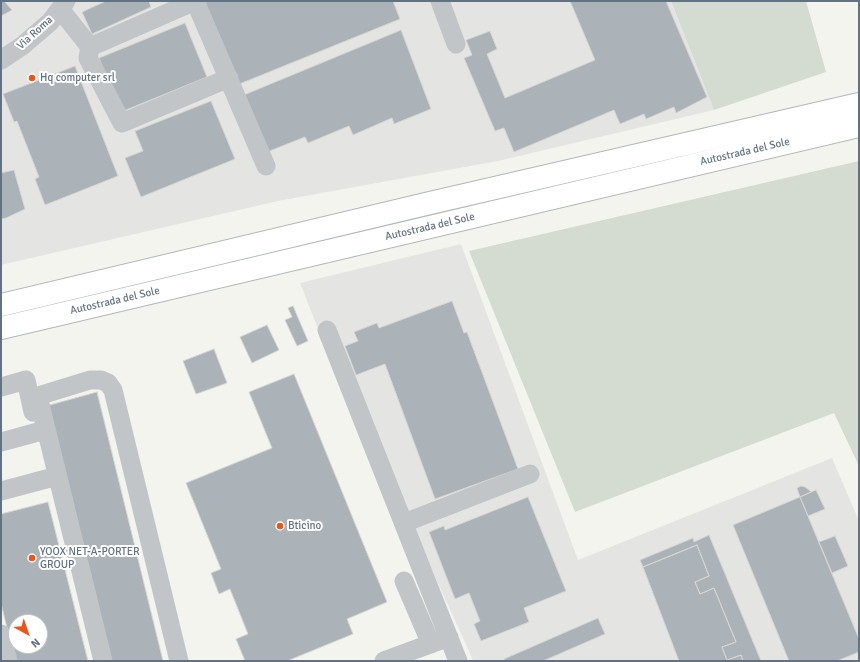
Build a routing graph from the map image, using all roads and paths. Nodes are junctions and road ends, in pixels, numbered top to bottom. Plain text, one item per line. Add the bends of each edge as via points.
1 (440, 1) edge
2 (63, 5) edge
3 (456, 44) dead end
4 (90, 48) junction
5 (1, 60) edge
6 (229, 78) junction
7 (859, 104) edge
8 (859, 126) edge
9 (266, 166) dead end
10 (1, 305) edge
11 (1, 328) edge
12 (327, 330) dead end
13 (1, 386) edge
14 (38, 432) junction
15 (1, 442) edge
16 (530, 474) dead end
17 (50, 478) junction
18 (1, 491) edge
19 (404, 523) junction
20 (404, 581) dead end
21 (1, 634) edge
22 (449, 637) junction
23 (431, 644) junction
24 (8, 661) edge
25 (97, 661) edge
26 (104, 661) edge
27 (179, 661) edge
28 (384, 661) edge
29 (458, 661) edge

1 - 3 street
2 - 4 street
2 - 5 street, Via Roma via 50,22
4 - 6 street via 195,1
4 - 6 street via 88,58 122,123
6 - 9 street
7 - 10 highway, Autostrada del Sole
8 - 11 highway, Autostrada del Sole
12 - 19 street
13 - 14 street via 26,380
14 - 15 street
14 - 17 street
16 - 19 street
17 - 18 street
17 - 25 street
19 - 22 street
20 - 23 street
21 - 24 street
22 - 23 street
22 - 29 street
23 - 28 street
26 - 27 street via 38,396 90,380 108,383 113,390

